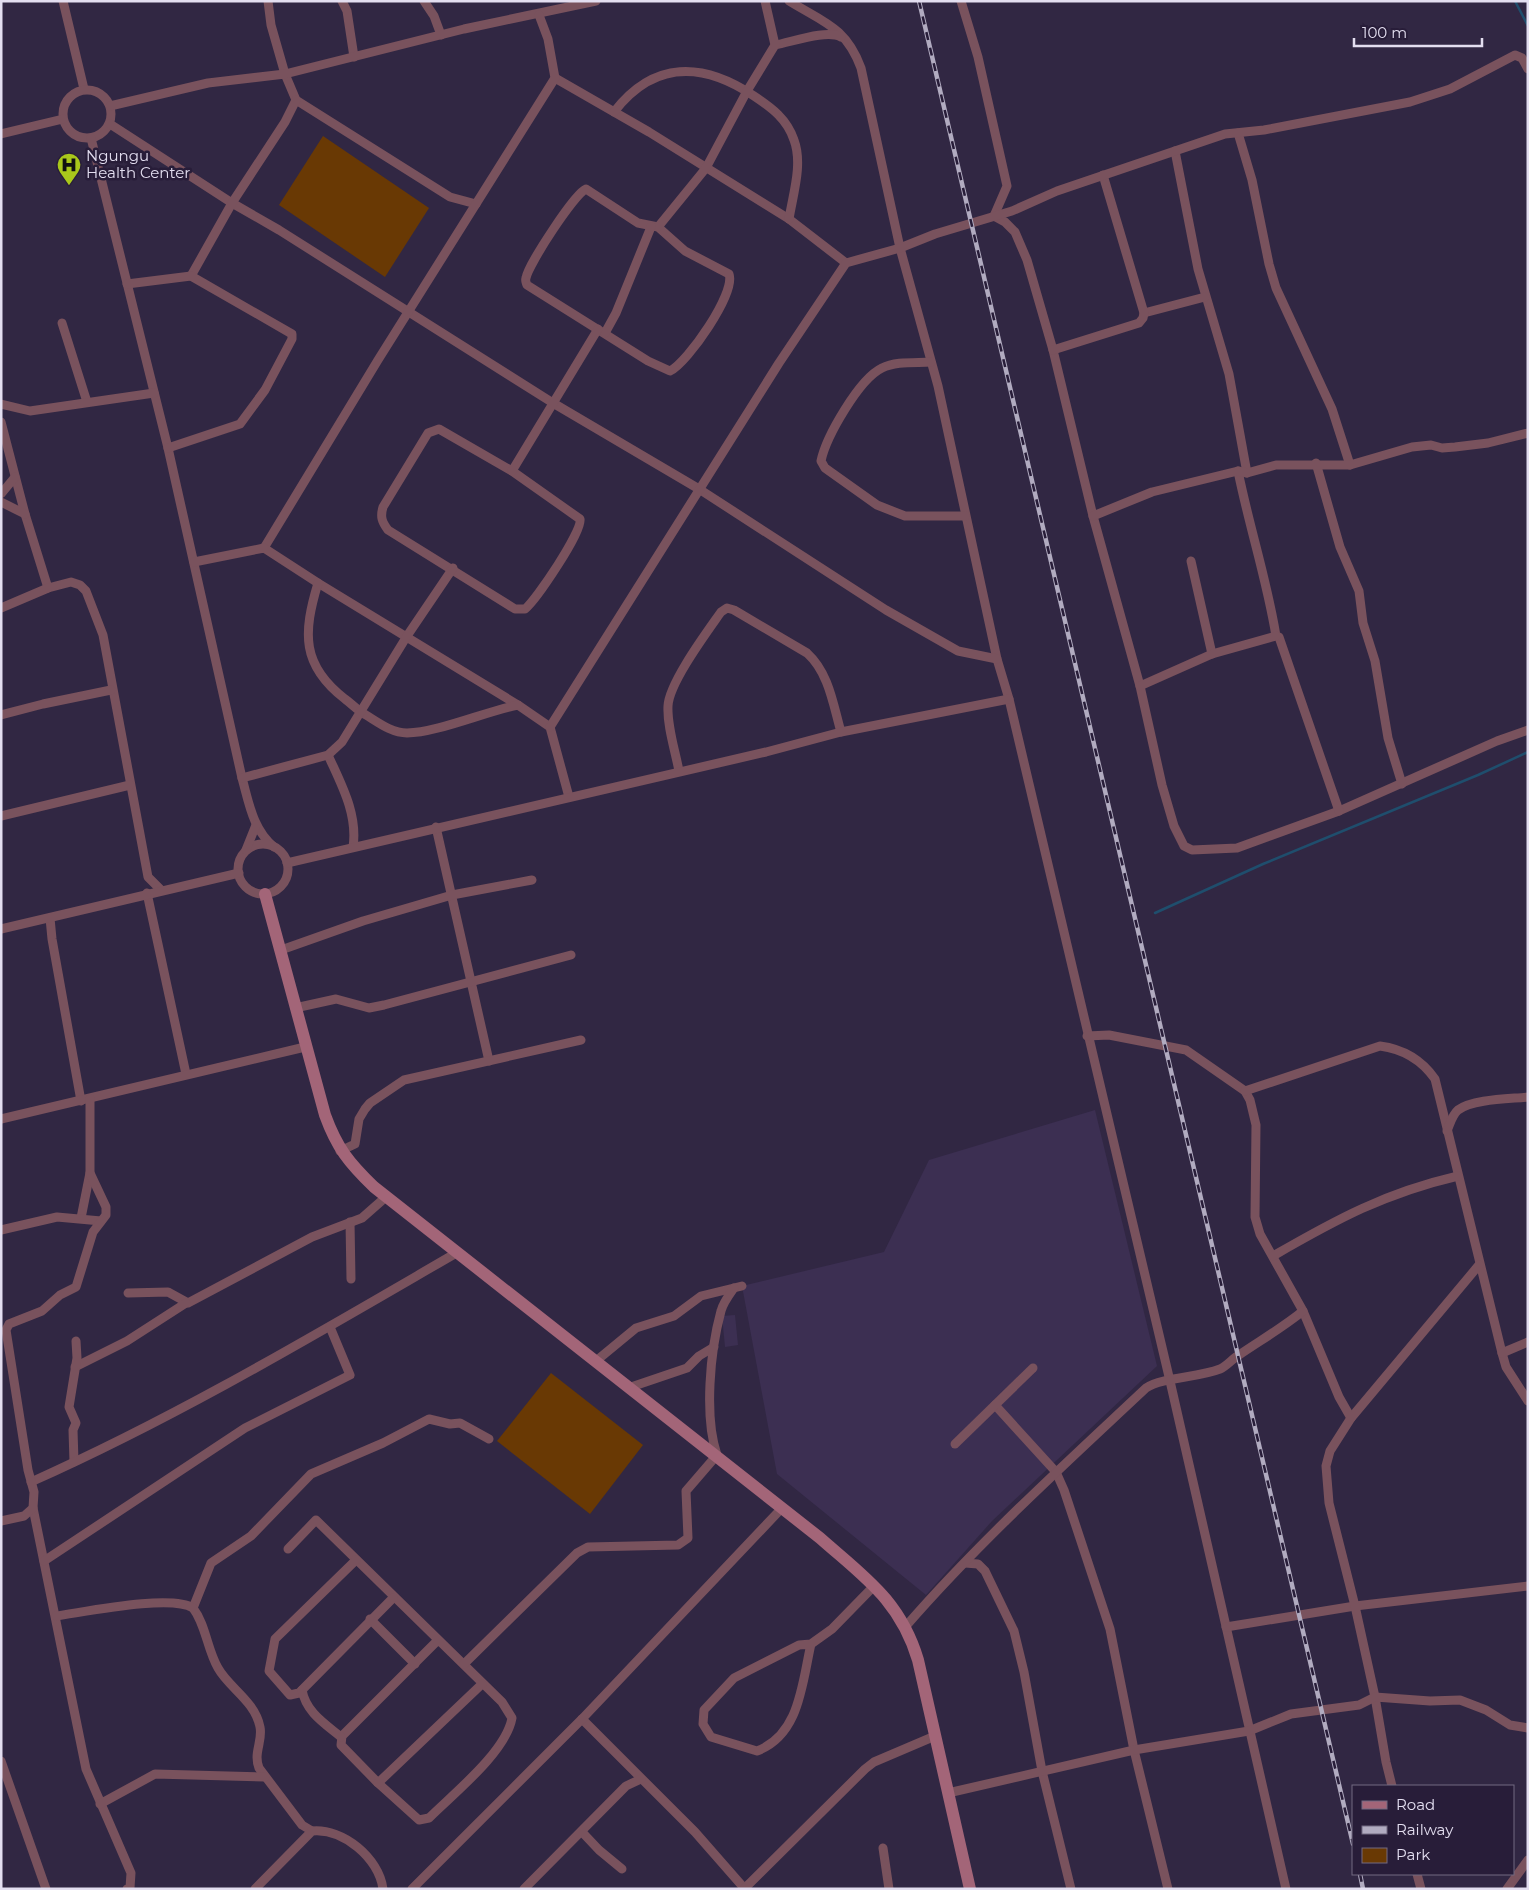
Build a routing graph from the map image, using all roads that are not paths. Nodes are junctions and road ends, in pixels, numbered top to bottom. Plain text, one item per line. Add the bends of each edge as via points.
1 (63, 1) edge
2 (268, 1) edge
3 (342, 1) edge
4 (424, 1) edge
5 (766, 1) edge
6 (789, 1) edge
7 (962, 1) edge
8 (593, 2) edge
9 (540, 15) junction
10 (441, 35) junction
11 (848, 41) junction
12 (775, 45) junction
13 (354, 57) junction
14 (1528, 69) edge
15 (285, 74) junction
16 (555, 78) junction
17 (84, 90) junction
18 (747, 91) junction
19 (296, 100) junction
20 (110, 106) junction
21 (614, 112) junction
22 (63, 120) junction
23 (110, 124) junction
24 (1238, 133) junction
25 (1, 134) edge
26 (91, 138) junction
27 (1174, 150) junction
28 (706, 168) junction
29 (1103, 175) junction
30 (232, 203) junction
31 (476, 204) junction
32 (994, 216) junction
33 (789, 219) junction
34 (654, 227) junction
35 (900, 248) junction
36 (846, 263) junction
37 (191, 276) junction
38 (127, 284) junction
39 (1205, 297) junction
40 (408, 312) junction
41 (1144, 313) junction
42 (62, 323) dead end
43 (602, 331) junction
44 (1053, 350) junction
45 (932, 362) junction
46 (154, 393) junction
47 (87, 402) junction
48 (553, 403) junction
49 (1, 404) edge
50 (1, 422) edge
51 (1528, 433) edge
52 (168, 448) junction
53 (1316, 463) junction
54 (1350, 464) junction
55 (512, 471) junction
56 (1242, 472) junction
57 (15, 477) junction
58 (699, 489) junction
59 (1, 494) edge
60 (1, 502) edge
61 (25, 514) junction
62 (965, 516) junction
63 (1094, 516) junction
64 (264, 548) junction
65 (1191, 561) dead end
66 (194, 562) junction
67 (453, 568) junction
68 (318, 583) junction
69 (48, 588) junction
70 (1, 608) edge
71 (407, 636) junction
72 (1276, 636) junction
73 (1212, 654) junction
74 (997, 659) junction
75 (1140, 686) junction
76 (111, 690) junction
77 (1009, 699) junction
78 (518, 704) junction
79 (362, 713) junction
80 (1, 715) edge
81 (550, 727) junction
82 (1528, 730) edge
83 (840, 732) junction
84 (328, 755) junction
85 (679, 771) junction
86 (242, 778) junction
87 (1402, 784) junction
88 (130, 785) junction
89 (569, 797) junction
90 (1339, 811) junction
91 (1, 816) edge
92 (256, 825) junction
93 (436, 827) junction
94 (274, 847) junction
95 (353, 847) junction
96 (245, 853) junction
97 (287, 862) junction
98 (238, 873) junction
99 (148, 877) junction
100 (532, 880) dead end
101 (161, 890) junction
102 (145, 894) junction
103 (265, 894) junction
104 (452, 895) junction
105 (50, 918) junction
106 (1, 929) edge
107 (281, 950) junction
108 (571, 955) dead end
109 (472, 980) junction
110 (295, 1008) junction
111 (1087, 1036) junction
112 (581, 1040) dead end
113 (305, 1048) junction
114 (489, 1061) junction
115 (186, 1074) junction
116 (1245, 1091) junction
117 (1528, 1097) edge
118 (85, 1100) junction
119 (1, 1119) edge
120 (1446, 1130) junction
121 (340, 1151) junction
122 (90, 1173) junction
123 (1458, 1176) junction
124 (387, 1196) junction
125 (81, 1218) junction
126 (101, 1221) junction
127 (350, 1222) junction
128 (1, 1230) edge
129 (458, 1252) junction
130 (1273, 1256) junction
131 (1479, 1265) junction
132 (350, 1279) dead end
133 (128, 1292) dead end
134 (186, 1303) junction
135 (1303, 1311) junction
136 (330, 1327) junction
137 (76, 1340) dead end
138 (1528, 1342) edge
139 (714, 1347) junction
140 (1502, 1353) junction
141 (596, 1361) junction
142 (75, 1367) junction
143 (1032, 1368) dead end
144 (1170, 1381) junction
145 (631, 1387) junction
146 (1528, 1401) edge
147 (995, 1405) junction
148 (1351, 1418) junction
149 (489, 1439) dead end
150 (955, 1444) dead end
151 (717, 1456) junction
152 (74, 1462) junction
153 (1056, 1472) junction
154 (31, 1482) junction
155 (33, 1508) junction
156 (782, 1508) junction
157 (1, 1521) edge
158 (288, 1549) dead end
159 (356, 1560) junction
160 (44, 1561) junction
161 (965, 1563) junction
162 (874, 1586) junction
163 (1528, 1586) edge
164 (393, 1598) junction
165 (1355, 1606) junction
166 (193, 1608) junction
167 (56, 1616) junction
168 (370, 1620) junction
169 (906, 1626) junction
170 (1226, 1627) junction
171 (438, 1640) junction
172 (811, 1644) junction
173 (415, 1664) junction
174 (464, 1664) junction
175 (482, 1684) junction
176 (302, 1690) junction
177 (1376, 1697) junction
178 (582, 1719) junction
179 (1528, 1728) edge
180 (1249, 1730) junction
181 (935, 1736) junction
182 (342, 1737) junction
183 (1134, 1750) junction
184 (1, 1761) edge
185 (1042, 1771) junction
186 (3, 1772) edge
187 (265, 1778) junction
188 (641, 1779) junction
189 (378, 1783) junction
190 (1392, 1785) edge
191 (948, 1793) junction
192 (100, 1804) junction
193 (312, 1830) junction
194 (582, 1832) junction
195 (883, 1848) dead end
196 (1528, 1860) edge
197 (622, 1869) dead end
198 (1417, 1875) edge
199 (744, 1888) edge
200 (889, 1888) edge
201 (46, 1889) edge
202 (127, 1889) edge
203 (256, 1889) edge
204 (383, 1889) edge
205 (412, 1889) edge
206 (524, 1889) edge
207 (970, 1889) edge
208 (1071, 1889) edge
209 (1168, 1889) edge
210 (1286, 1889) edge
211 (1421, 1889) edge
212 (1508, 1889) edge

1 - 17 street
2 - 15 street via 271,25
3 - 13 street via 348,11
4 - 10 street
5 - 12 street
6 - 11 street via 817,16
7 - 32 street via 1007,186
8 - 9 street
9 - 10 street
9 - 16 street
10 - 13 street
11 - 12 street via 832,34
11 - 35 street via 861,68
12 - 18 street
13 - 15 street
14 - 24 street via 1522,58 1515,55 1450,89 1410,102
15 - 19 street
15 - 20 street via 208,83
16 - 21 street
16 - 31 street
17 - 20 street via 97,91
17 - 22 street via 73,94 65,103
18 - 21 street via 719,76 697,70 672,73 634,89
18 - 28 street
18 - 33 street via 778,113 795,140 798,158
19 - 30 street
19 - 31 street via 440,192 458,201
20 - 23 street
21 - 28 street
22 - 25 street
22 - 26 street via 74,134
23 - 26 street
23 - 30 street
24 - 27 street
24 - 54 street via 1276,288 1332,409
26 - 38 street
27 - 29 street
27 - 39 street
28 - 33 street
28 - 34 street
29 - 32 street
29 - 41 street
30 - 37 street
30 - 40 street
31 - 40 street
32 - 35 street
32 - 44 street via 1005,222 1020,239
33 - 36 street
34 - 43 street via 616,313
34 - 43 street via 627,217 590,190 582,191 526,276 527,285 536,292
34 - 43 street via 685,251 729,274 726,295 682,361 670,371 648,361
35 - 36 street
35 - 45 street
36 - 58 street
37 - 38 street
37 - 52 street via 288,330 292,339 265,390 240,424
38 - 46 street
39 - 41 street
39 - 56 street via 1229,374
40 - 48 street
40 - 64 street
41 - 44 street via 1139,323
42 - 47 street
43 - 48 street
44 - 63 street
45 - 62 street
45 - 62 street via 884,367 865,380 840,420 821,461 825,468 877,505 904,516
46 - 47 street
46 - 52 street
47 - 49 street via 30,411
48 - 55 street
48 - 58 street
50 - 57 street
51 - 54 street via 1488,443 1412,448
52 - 66 street
53 - 54 street
53 - 56 street via 1276,465
53 - 87 street via 1340,547 1361,597 1363,623 1375,662 1388,738
55 - 67 street via 580,519 580,526 562,557 525,609 515,608
55 - 67 street via 439,429 428,433 412,458 383,507 382,523 388,530
56 - 63 street via 1152,492
56 - 72 street via 1248,523 1269,594
57 - 59 street
57 - 61 street
58 - 74 street via 948,646
58 - 81 street
60 - 61 street
61 - 69 street
62 - 74 street
63 - 75 street
64 - 66 street
64 - 68 street
65 - 73 street
66 - 86 street
67 - 71 street
68 - 71 street
68 - 79 street via 309,612 309,652 330,688
69 - 70 street
69 - 76 street via 71,582 86,591 103,634
71 - 78 street
71 - 79 street
72 - 73 street
72 - 90 street
73 - 75 street
74 - 77 street
75 - 90 street via 1162,785 1174,826 1184,846 1192,850 1236,848
76 - 80 street
76 - 88 street
77 - 83 street
77 - 111 street
78 - 79 street via 408,733 394,731
78 - 81 street
79 - 84 street via 342,742
81 - 89 street
82 - 87 street
83 - 85 street
83 - 85 street via 824,672 817,661 727,608 721,612 682,673 668,703
84 - 86 street
84 - 95 street via 355,826
85 - 89 street
86 - 92 street
87 - 90 street
88 - 91 street
88 - 99 street
89 - 93 street
92 - 94 street
92 - 96 street
93 - 95 street
93 - 104 street
94 - 96 street via 259,845
94 - 97 street
95 - 97 street
96 - 98 street via 239,862
97 - 103 street via 285,881 277,890
98 - 101 street
98 - 103 street via 250,890
99 - 101 street
99 - 102 street
100 - 104 street
101 - 102 street
102 - 105 street
102 - 115 street
103 - 107 street
104 - 107 street
104 - 109 street
105 - 106 street
105 - 118 street via 53,948
107 - 110 street
108 - 109 street
109 - 110 street via 369,1008 336,999
109 - 114 street
110 - 113 street
111 - 116 street via 1109,1035 1186,1050
111 - 144 street
112 - 114 street
113 - 115 street
113 - 121 street via 325,1115
114 - 121 street via 404,1080 370,1103 359,1119 355,1144
115 - 118 street
116 - 120 street via 1380,1046 1397,1048 1418,1060 1434,1079
116 - 130 street via 1256,1125 1255,1216 1260,1234
117 - 120 street via 1462,1108
118 - 119 street
118 - 122 street
120 - 123 street
121 - 124 street
122 - 125 street
122 - 126 street via 106,1208 106,1215
123 - 130 street via 1390,1195 1361,1207
123 - 131 street
124 - 127 street via 369,1213
124 - 129 street
125 - 126 street
125 - 128 street via 57,1217
126 - 154 street via 93,1232 76,1287 60,1295 42,1311 9,1324 6,1330
127 - 132 street
127 - 134 street via 312,1237
129 - 136 street
129 - 141 street
130 - 135 street
131 - 140 street
131 - 148 street
133 - 134 street via 172,1293
134 - 142 street via 126,1341
135 - 144 street via 1222,1368
135 - 148 street
136 - 152 street via 186,1407
136 - 160 street via 350,1375 245,1428
137 - 142 street
138 - 140 street
139 - 141 street via 721,1309 738,1287 701,1296 674,1316 636,1328
139 - 145 street via 687,1368
139 - 151 street via 712,1440
140 - 146 street via 1506,1367
141 - 145 street
142 - 152 street via 69,1407 76,1423 73,1430
143 - 147 street
144 - 153 street via 1157,1381 1146,1388
144 - 170 street
145 - 151 street
147 - 150 street
147 - 153 street
148 - 165 street via 1330,1451 1326,1481
149 - 166 street via 460,1423 429,1419 311,1474 251,1536 211,1564
151 - 156 street
151 - 174 street via 686,1491 688,1538 684,1542 678,1545 588,1547
152 - 154 street
153 - 161 street
153 - 183 street via 1110,1629
154 - 155 street
155 - 157 street via 24,1516
155 - 160 street
156 - 162 street
156 - 178 street
158 - 159 street via 316,1520
159 - 164 street
159 - 176 street via 275,1640 269,1671 290,1695
160 - 167 street
161 - 169 street
161 - 185 street via 978,1564 985,1571 1014,1632
162 - 169 street
162 - 172 street via 832,1630
163 - 165 street
164 - 168 street
164 - 171 street
165 - 170 street
165 - 177 street
166 - 167 street via 174,1602 151,1602
166 - 187 street via 218,1668 248,1702 258,1720 260,1735 256,1760
167 - 192 street via 86,1769
168 - 173 street
168 - 176 street
169 - 181 street via 918,1660
170 - 180 street
171 - 173 street
171 - 174 street
172 - 172 street via 795,1714 775,1741 757,1751 711,1737 702,1724 704,1710 734,1678 799,1645
173 - 182 street
174 - 175 street
175 - 189 street
175 - 189 street via 502,1702 512,1718 511,1725 491,1756 429,1818 419,1820
176 - 182 street via 304,1703 312,1713
177 - 179 street via 1460,1700 1486,1710 1510,1726
177 - 180 street via 1359,1705 1291,1714
177 - 190 street
178 - 188 street
178 - 205 street
180 - 183 street
180 - 210 street
181 - 191 street
181 - 199 street via 865,1769
182 - 189 street via 341,1745
183 - 185 street
183 - 209 street
184 - 186 street
185 - 191 street
185 - 208 street
186 - 201 street
187 - 192 street via 155,1774
187 - 193 street via 302,1825
188 - 194 street via 626,1786
188 - 199 street via 695,1832
191 - 207 street
192 - 202 street via 131,1873 130,1888
193 - 203 street
193 - 204 street via 326,1829 351,1842 374,1863 382,1875
194 - 197 street
194 - 206 street
195 - 200 street
196 - 212 street
198 - 211 street

